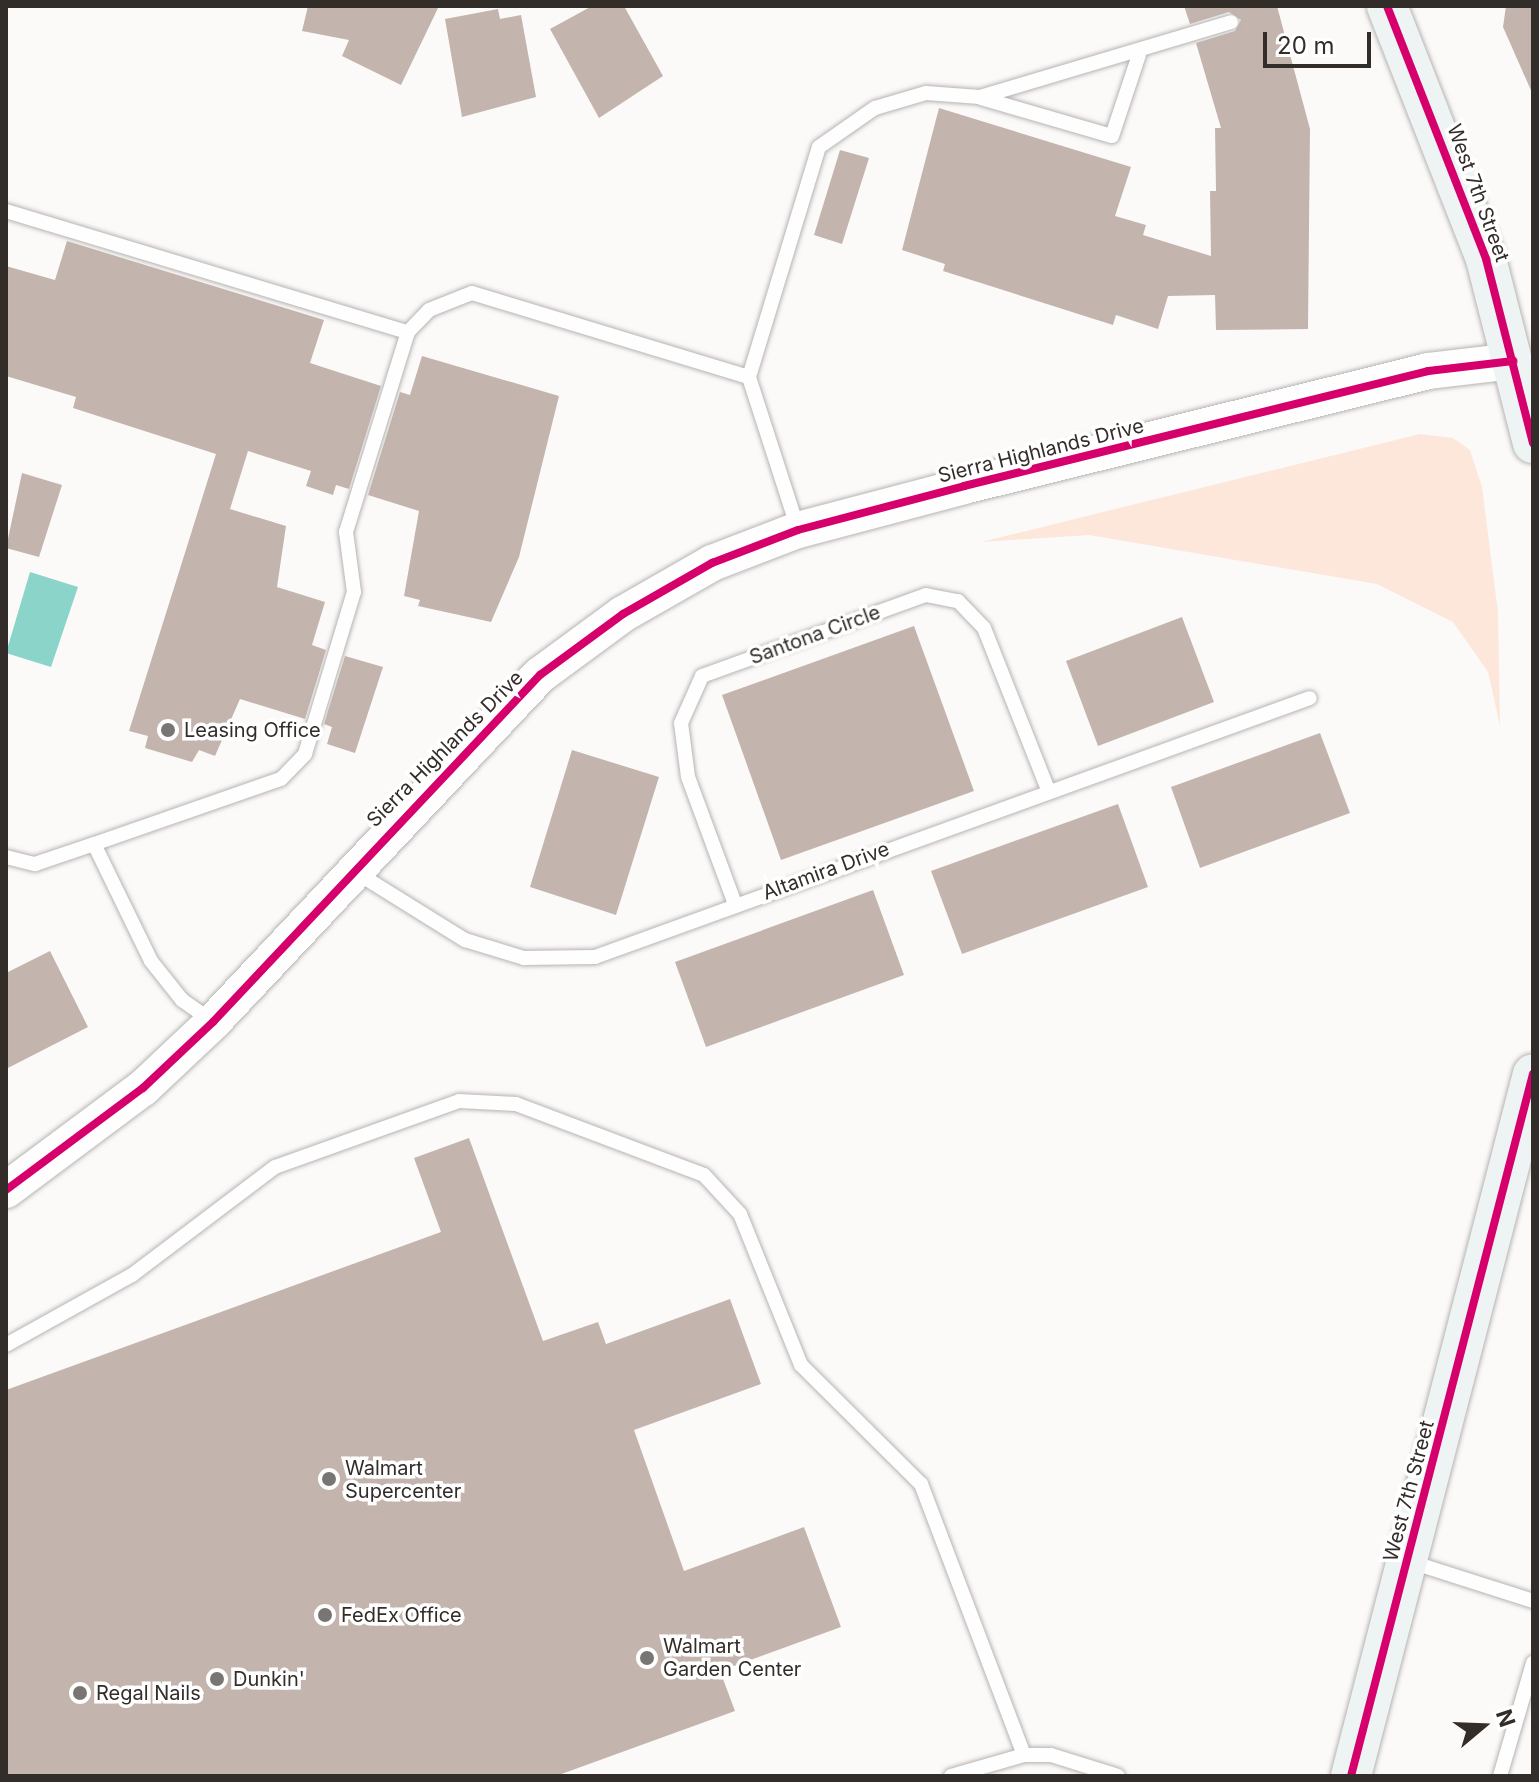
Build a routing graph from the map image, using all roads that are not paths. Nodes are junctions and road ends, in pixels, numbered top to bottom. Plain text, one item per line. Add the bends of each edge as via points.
1 (1387, 6) edge
2 (1231, 22) dead end
3 (1139, 55) junction
4 (980, 97) junction
5 (6, 211) edge
6 (408, 332) junction
7 (1513, 361) junction
8 (749, 377) junction
9 (1533, 443) edge
10 (798, 530) junction
11 (1310, 698) dead end
12 (1048, 790) junction
13 (94, 844) junction
14 (6, 857) edge
15 (351, 868) junction
16 (735, 904) junction
17 (213, 1022) junction
18 (1533, 1074) edge
19 (6, 1190) edge
20 (6, 1345) edge
21 (1407, 1560) junction
22 (1533, 1601) edge
23 (1533, 1663) edge
24 (1024, 1755) junction
25 (951, 1776) edge
26 (1118, 1776) edge
27 (1351, 1776) edge
28 (1500, 1776) edge

1 - 7 main road, West 7th Street via 1461,187
2 - 3 lane
3 - 4 lane
3 - 4 lane via 1112,136
4 - 8 lane via 926,93 875,108 819,147
5 - 6 lane
6 - 8 lane via 429,310 472,293
6 - 13 lane via 346,532 354,592 305,754 281,779
7 - 9 main road, West 7th Street
7 - 10 street, Sierra Highlands Drive via 1428,371
8 - 10 lane
10 - 15 street, Sierra Highlands Drive via 661,592 540,675
11 - 12 lane, Altamira Drive
12 - 16 lane, Altamira Drive
12 - 16 lane, Santona Circle via 984,628 958,601 926,595 702,676 681,723 688,777
13 - 14 lane via 35,864
13 - 17 lane via 151,961 182,1000
15 - 16 lane, Altamira Drive via 465,940 524,958 595,957
15 - 17 street, Sierra Highlands Drive
17 - 19 street, Sierra Highlands Drive via 143,1088
18 - 21 main road, West 7th Street
20 - 24 lane via 132,1275 275,1167 459,1101 516,1104 704,1175 740,1214 801,1365 921,1484
21 - 22 lane
21 - 27 main road, West 7th Street
23 - 28 lane
24 - 25 lane
24 - 26 lane

